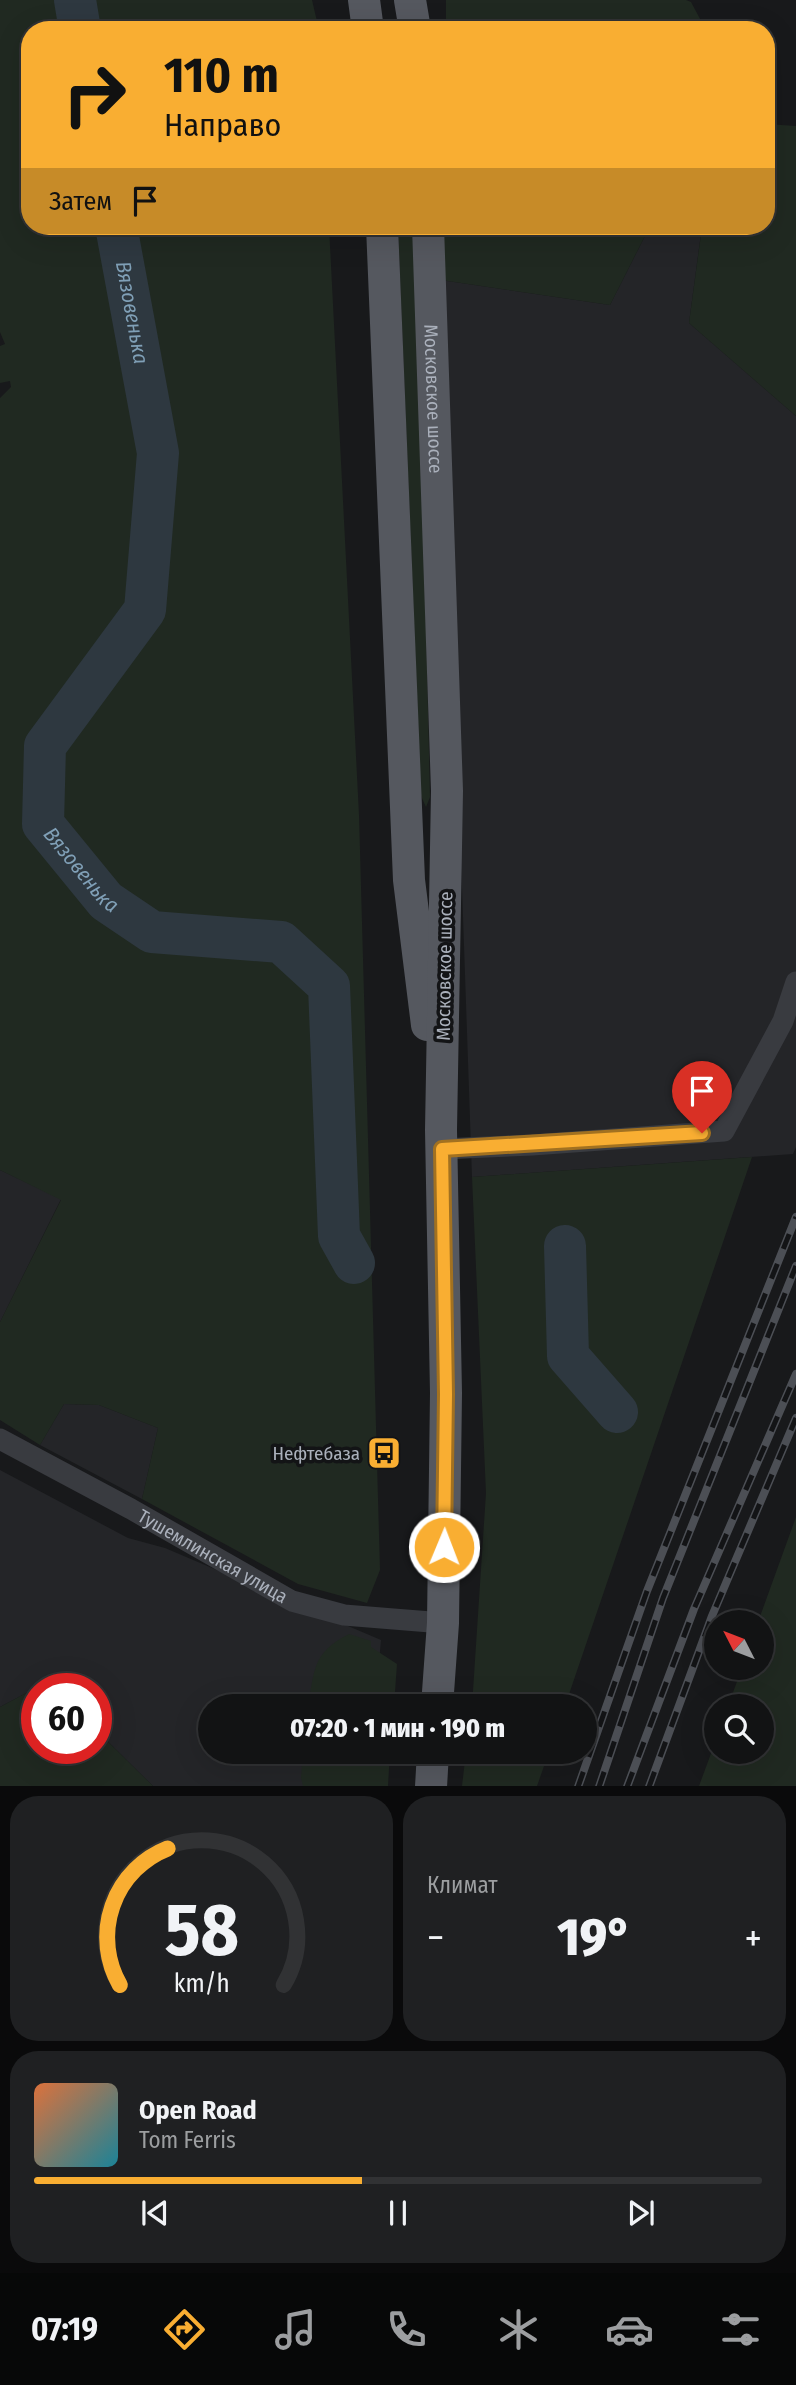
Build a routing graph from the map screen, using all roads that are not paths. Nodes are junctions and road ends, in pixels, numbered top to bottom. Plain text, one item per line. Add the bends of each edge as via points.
1 (364, 0) edge
2 (410, 0) edge
3 (422, 0) edge
4 (367, 21) edge
5 (414, 21) edge
6 (423, 21) edge
7 (382, 235) edge
8 (428, 235) edge
9 (796, 982) edge
10 (441, 1139) junction
11 (0, 1439) edge
12 (443, 1623) junction
13 (438, 1694) edge
14 (432, 1764) edge
15 (431, 1786) edge

1 - 4 main road
2 - 5 main road
3 - 6 main road
7 - 10 main road via 409,880
8 - 10 main road, Московское шоссе via 447,791
9 - 10 street via 783,1021 724,1131 532,1145
10 - 12 main road, Московское шоссе via 446,1394
11 - 12 street, Тушемлинская улица via 292,1601 344,1615
12 - 13 main road, Московское шоссе
14 - 15 main road

